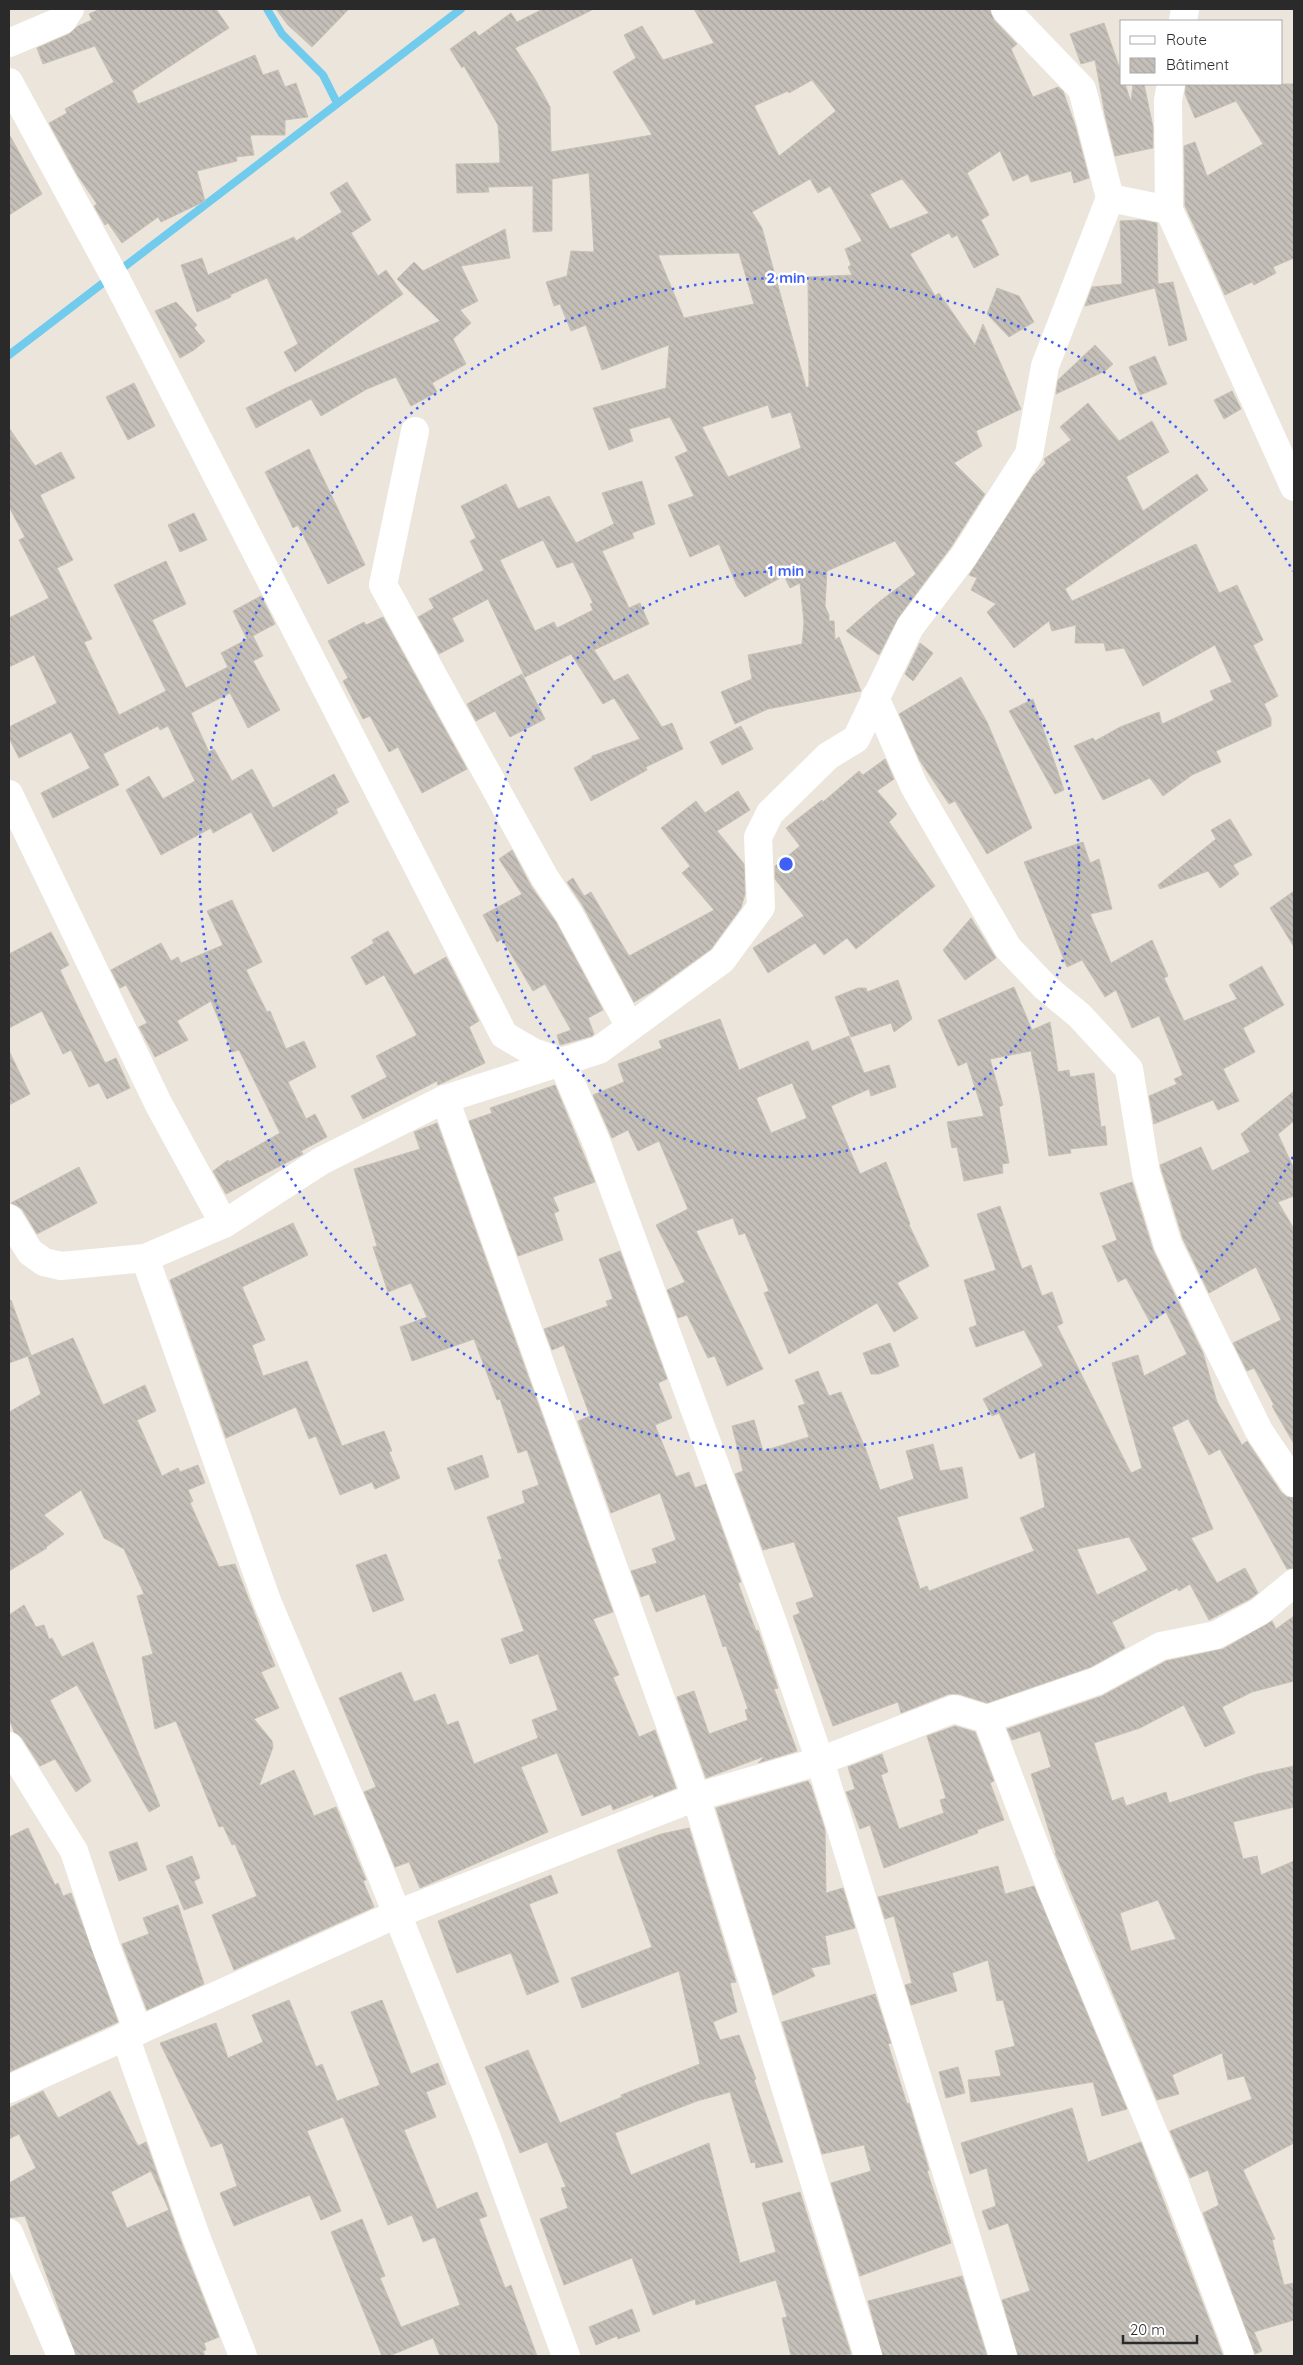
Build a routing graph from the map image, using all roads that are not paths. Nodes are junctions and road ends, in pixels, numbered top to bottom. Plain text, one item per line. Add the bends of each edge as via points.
1 (70, 9) edge
2 (1005, 9) edge
3 (9, 43) edge
4 (9, 82) edge
5 (1171, 85) edge
6 (1110, 198) junction
7 (1169, 210) junction
8 (415, 431) dead end
9 (1294, 487) edge
10 (875, 697) junction
11 (9, 794) edge
12 (630, 1027) junction
13 (562, 1062) junction
14 (445, 1098) junction
15 (9, 1218) edge
16 (224, 1224) junction
17 (145, 1258) junction
18 (1294, 1483) edge
19 (1294, 1583) edge
20 (986, 1719) junction
21 (9, 1746) edge
22 (820, 1761) junction
23 (696, 1796) junction
24 (397, 1914) junction
25 (132, 2034) junction
26 (9, 2089) edge
27 (9, 2233) edge
28 (61, 2356) edge
29 (243, 2356) edge
30 (566, 2356) edge
31 (868, 2356) edge
32 (1003, 2356) edge
33 (1240, 2356) edge

1 - 3 street via 63,20
2 - 6 street via 1082,89
4 - 13 street via 111,271 504,1035 533,1052
5 - 7 street via 1168,100
6 - 7 street
6 - 10 street via 1045,366 1029,454 964,556 910,627
7 - 9 street
8 - 12 street via 383,585
10 - 12 street via 856,739 828,756 770,813 758,837 761,907 722,960
10 - 18 street via 914,786 1008,948 1045,987 1079,1015 1129,1069 1146,1173 1168,1245 1259,1431
11 - 16 street via 159,1105
12 - 13 street via 599,1050
13 - 14 street
13 - 22 street via 598,1146 773,1622
14 - 16 street via 321,1161
14 - 23 street
15 - 17 street via 30,1252 44,1262 61,1266
16 - 17 street
17 - 24 street via 267,1601
19 - 20 street via 1259,1612 1216,1635 1161,1646 1096,1681
20 - 22 street via 954,1709
20 - 33 street via 1051,1888 1175,2184
21 - 25 street via 74,1851
22 - 23 street
22 - 32 street
23 - 24 street
23 - 31 street
24 - 25 street
24 - 30 street via 485,2133
25 - 26 street
25 - 29 street via 197,2238
27 - 28 street

